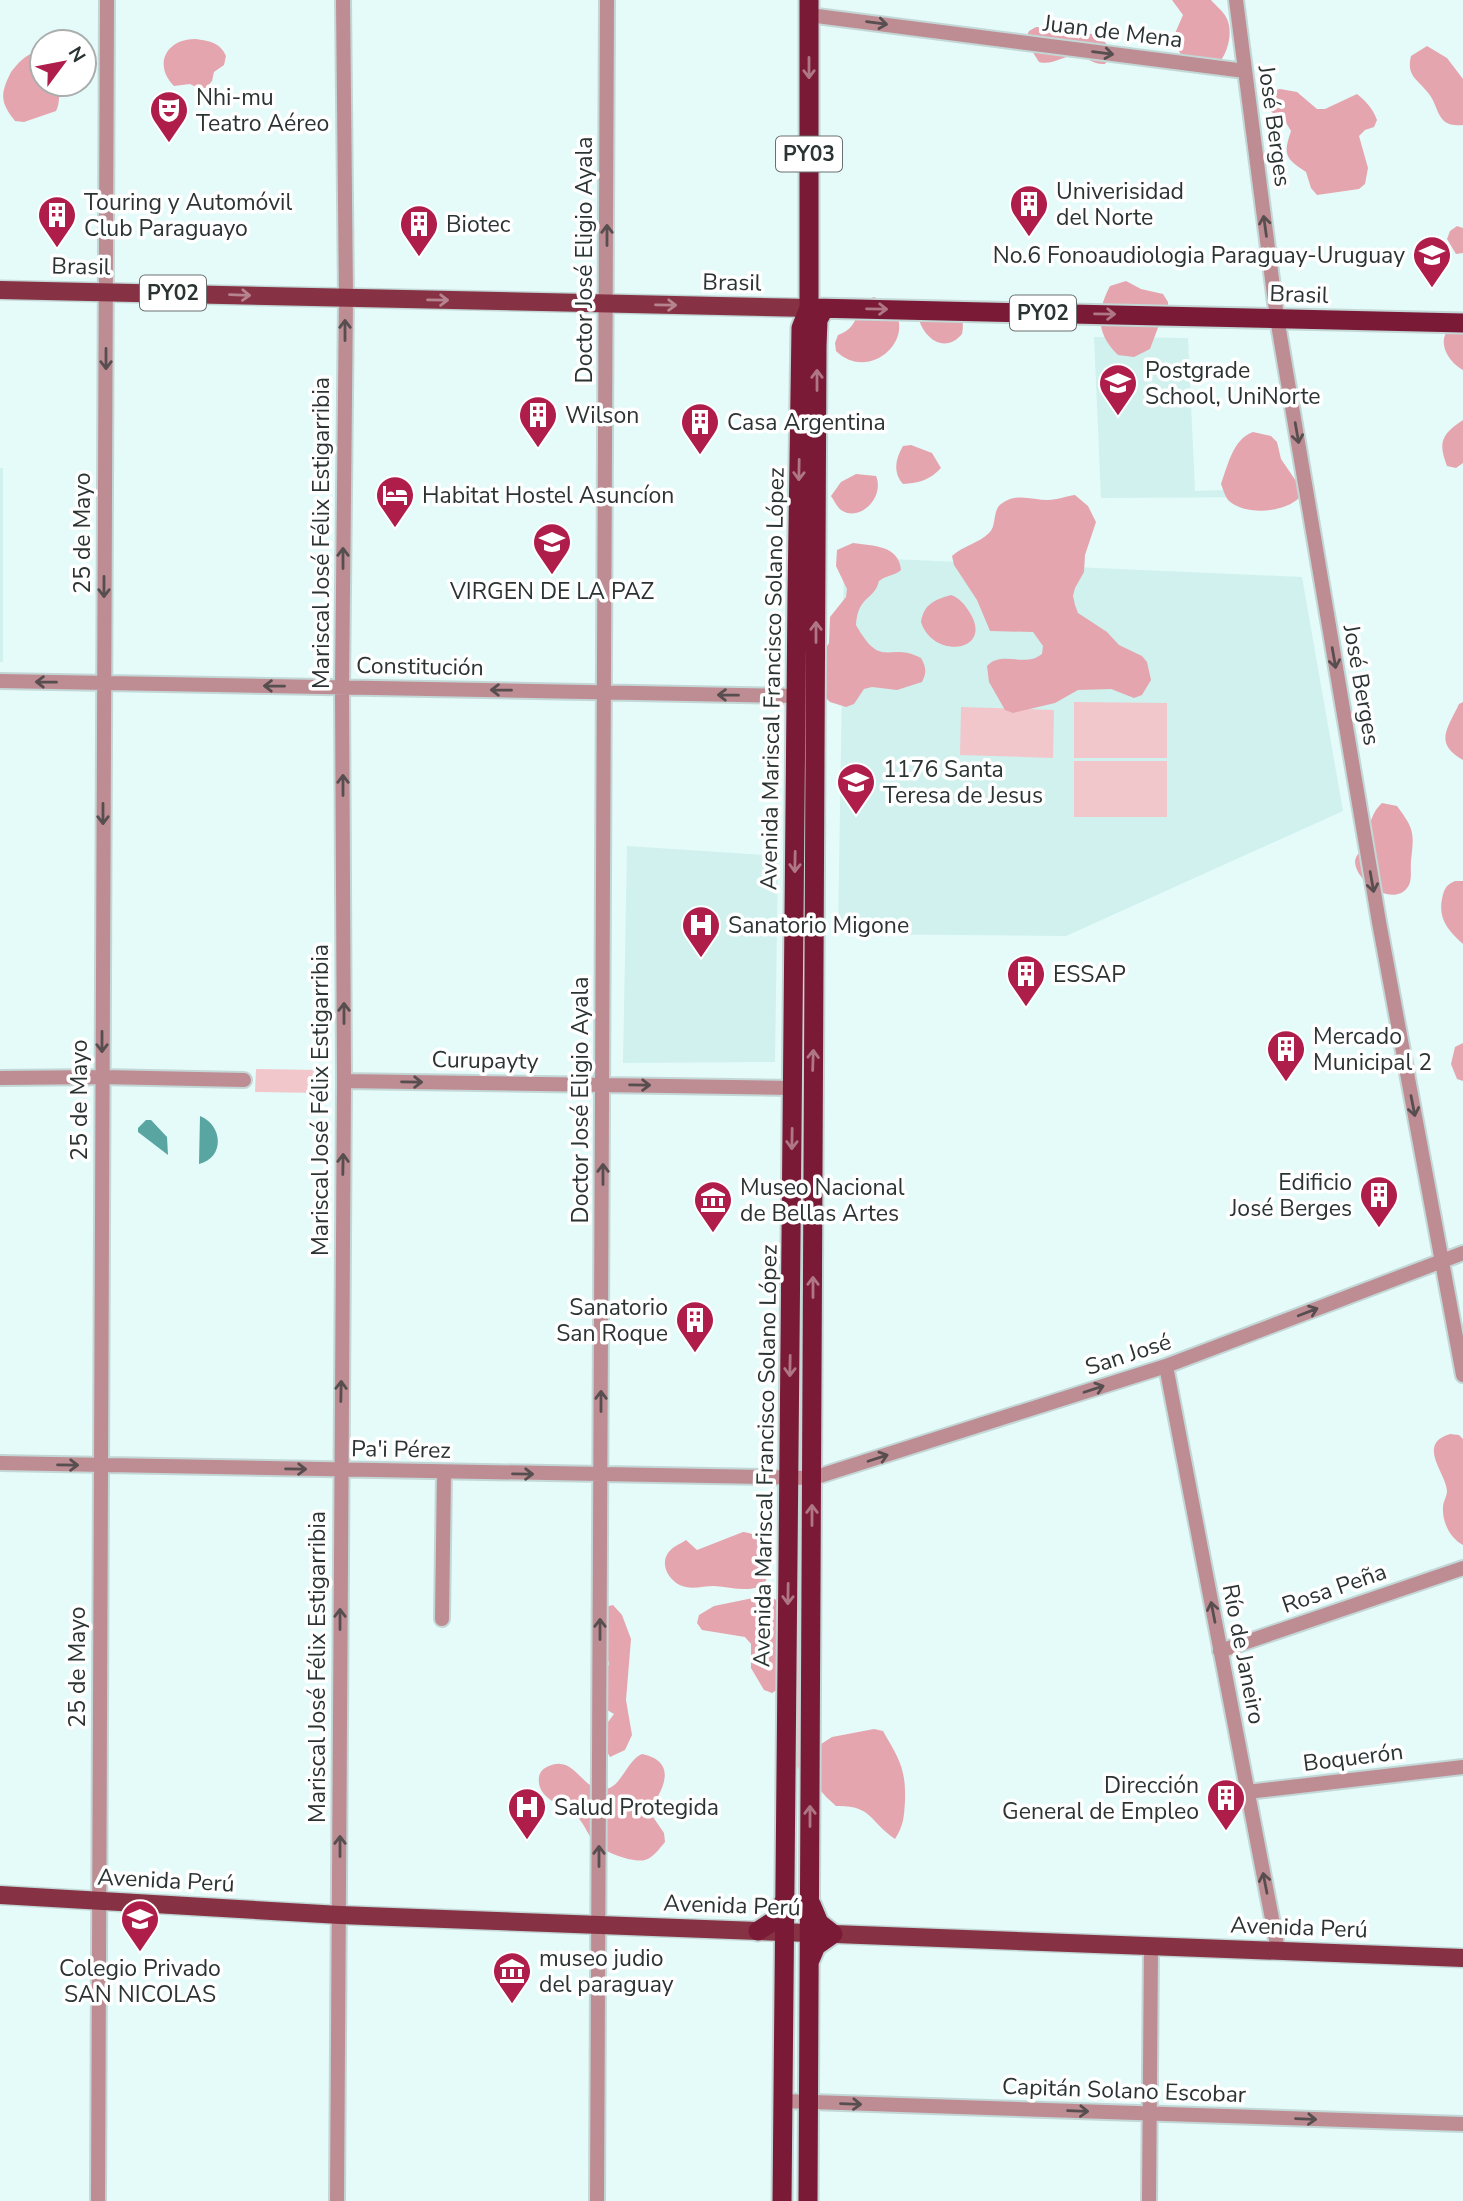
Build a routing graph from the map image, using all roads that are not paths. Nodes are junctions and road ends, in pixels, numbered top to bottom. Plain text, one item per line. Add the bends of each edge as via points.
1 (107, 0) edge
2 (343, 0) edge
3 (607, 0) edge
4 (1236, 0) edge
5 (809, 7) edge
6 (1245, 71) junction
7 (0, 290) edge
8 (106, 291) junction
9 (346, 298) junction
10 (607, 303) junction
11 (808, 308) junction
12 (1278, 318) junction
13 (1463, 323) edge
14 (0, 681) edge
15 (104, 683) junction
16 (342, 687) junction
17 (605, 692) junction
18 (797, 696) junction
19 (816, 848) junction
20 (102, 1077) junction
21 (0, 1078) edge
22 (244, 1080) dead end
23 (344, 1081) junction
24 (603, 1084) junction
25 (793, 1088) junction
26 (1463, 1253) edge
27 (1442, 1260) junction
28 (1166, 1367) junction
29 (1463, 1375) edge
30 (0, 1464) edge
31 (100, 1466) junction
32 (340, 1470) junction
33 (444, 1472) junction
34 (601, 1475) junction
35 (801, 1479) junction
36 (1463, 1568) edge
37 (442, 1619) dead end
38 (1220, 1651) junction
39 (786, 1707) junction
40 (1463, 1767) edge
41 (1247, 1792) junction
42 (0, 1895) edge
43 (785, 1897) junction
44 (810, 1899) junction
45 (98, 1900) junction
46 (340, 1914) junction
47 (598, 1925) junction
48 (758, 1931) junction
49 (785, 1932) junction
50 (807, 1933) junction
51 (833, 1934) junction
52 (1151, 1946) junction
53 (1278, 1950) junction
54 (1463, 1958) edge
55 (810, 1960) junction
56 (784, 1962) junction
57 (796, 2102) junction
58 (1150, 2114) junction
59 (1463, 2124) edge
60 (98, 2201) edge
61 (337, 2201) edge
62 (597, 2201) edge
63 (782, 2201) edge
64 (806, 2201) edge
65 (1149, 2201) edge

1 - 8 street, 25 de Mayo
2 - 9 street, Mariscal José Félix Estigarribia
10 -> 3 street, Doctor José Eligio Ayala
4 - 6 street, José Berges
5 -> 6 street, Juan de Mena
5 -> 11 highway, Avenida Mariscal Francisco Solano López / PY03
12 -> 6 street, José Berges
7 - 8 main road, Brasil / PY02
8 -> 9 main road, Brasil / PY02
8 -> 15 street, 25 de Mayo
9 -> 10 main road, Brasil / PY02
16 -> 9 street, Mariscal José Félix Estigarribia
10 -> 11 main road, Brasil / PY02
10 - 17 street, Doctor José Eligio Ayala
11 -> 12 highway, Brasil / PY02
11 -> 18 highway, Avenida Mariscal Francisco Solano López via 801,328
19 -> 11 highway, Avenida Mariscal Francisco Solano López via 818,320
12 - 13 highway, Brasil / PY02
12 -> 27 street, José Berges via 1379,922
15 -> 14 street, Constitución
16 -> 15 street, Constitución
15 -> 20 street, 25 de Mayo
17 -> 16 street, Constitución
23 -> 16 street, Mariscal José Félix Estigarribia
18 -> 17 street, Constitución
17 - 24 street, Doctor José Eligio Ayala
18 - 19 highway via 810,727 810,824
18 -> 25 highway, Avenida Mariscal Francisco Solano López
35 -> 19 highway, Avenida Mariscal Francisco Solano López
20 - 21 street
20 - 22 street
20 - 31 street, 25 de Mayo
23 -> 24 street, Curupayty
32 -> 23 street, Mariscal José Félix Estigarribia
24 -> 25 street, Curupayty
34 -> 24 street, Doctor José Eligio Ayala
25 -> 35 highway, Avenida Mariscal Francisco Solano López
26 - 27 street, San José
28 -> 27 street, San José
27 - 29 street, José Berges
35 -> 28 street, San José
38 -> 28 street, Río de Janeiro
30 -> 31 street, Pa'i Pérez
31 -> 32 street, Pa'i Pérez
31 - 45 street, 25 de Mayo
32 - 33 street, Pa'i Pérez
46 -> 32 street, Mariscal José Félix Estigarribia
33 -> 34 street, Pa'i Pérez
33 - 37 street
34 - 35 street, Pa'i Pérez
47 -> 34 street, Doctor José Eligio Ayala
35 -> 39 highway, Avenida Mariscal Francisco Solano López
44 -> 35 highway, Avenida Mariscal Francisco Solano López
36 - 38 street, Rosa Peña
38 - 41 street, Río de Janeiro
39 - 43 highway, Avenida Mariscal Francisco Solano López
39 - 50 highway via 793,1740 797,1915
40 - 41 street, Boquerón
53 -> 41 street, Río de Janeiro
42 - 45 main road, Avenida Perú
43 - 48 highway via 775,1920
43 - 49 highway, Avenida Mariscal Francisco Solano López
44 - 50 highway, Avenida Mariscal Francisco Solano López
44 - 51 highway via 813,1914
45 - 46 main road, Avenida Perú
45 - 60 street, 25 de Mayo
46 - 47 main road, Avenida Perú
46 - 61 street, Mariscal José Félix Estigarribia
47 - 48 main road, Avenida Perú
47 - 62 street, Doctor José Eligio Ayala
48 - 49 main road, Avenida Perú
48 - 56 highway via 775,1944
49 - 50 main road, Avenida Perú
49 - 56 highway, Avenida Mariscal Francisco Solano López
49 - 57 highway via 797,1953
50 - 51 main road, Avenida Perú
50 - 55 highway, Avenida Mariscal Francisco Solano López
51 - 52 main road, Avenida Perú
51 - 55 highway via 816,1946
52 - 53 main road, Avenida Perú
52 - 58 street
53 - 54 main road, Avenida Perú
55 - 57 highway, Avenida Mariscal Francisco Solano López
56 - 57 highway, Avenida Mariscal Francisco Solano López
57 -> 58 street, Capitán Solano Escobar
57 - 63 highway, Avenida Mariscal Francisco Solano López
57 - 64 highway via 796,2173
58 -> 59 street, Capitán Solano Escobar
58 - 65 street

